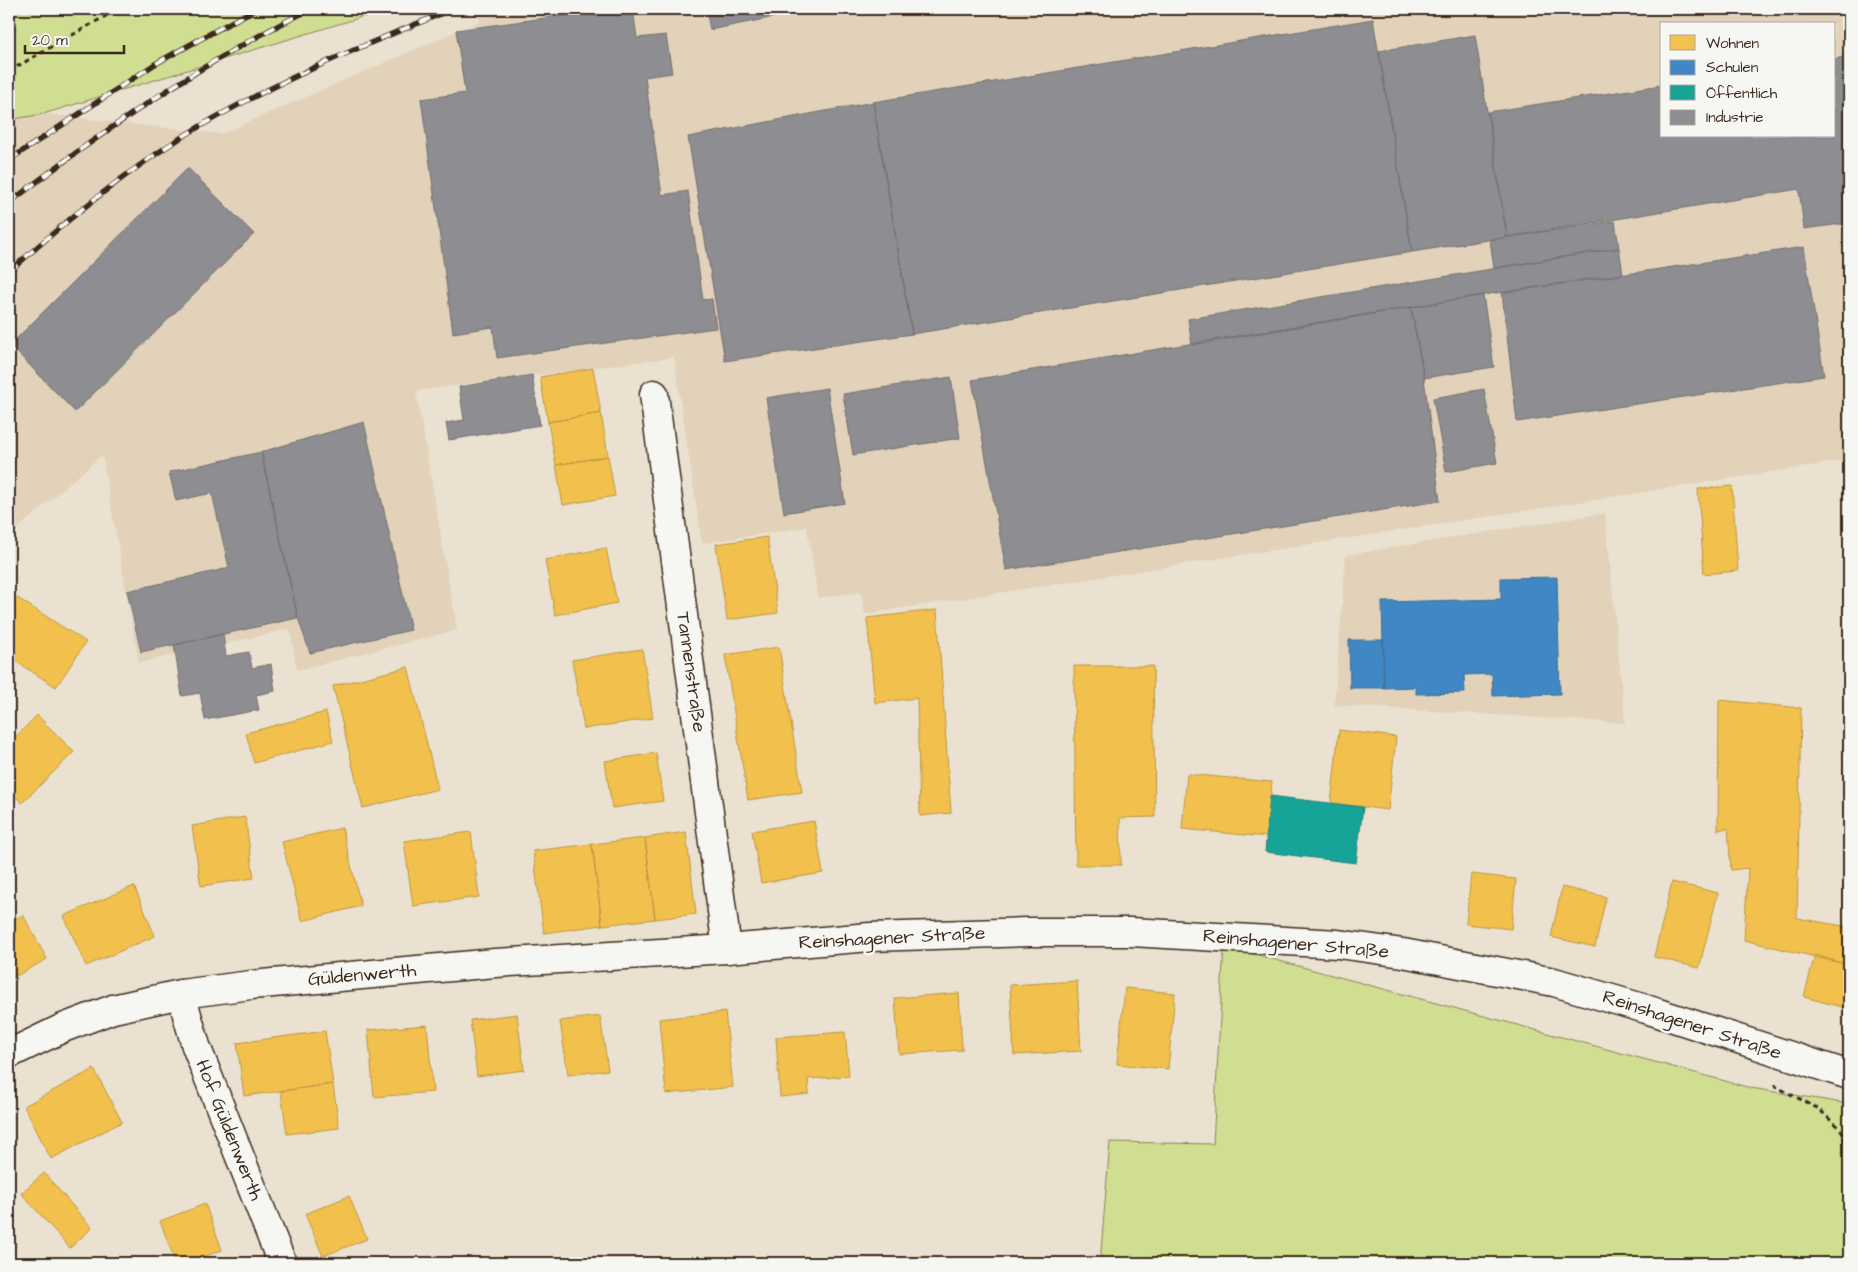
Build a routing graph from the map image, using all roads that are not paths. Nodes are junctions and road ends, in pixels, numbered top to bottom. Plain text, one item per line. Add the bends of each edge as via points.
1 (654, 394) dead end
2 (727, 949) junction
3 (181, 994) junction
4 (9, 1054) edge
5 (1849, 1074) edge
6 (282, 1263) edge

1 - 2 main road, Tannenstraße
2 - 3 main road, Güldenwerth via 495,963 250,984
2 - 5 main road, Reinshagener Straße via 870,937 1030,932 1131,932 1338,944 1554,982 1646,1008
3 - 4 main road, Güldenwerth via 113,1010 63,1028
3 - 6 main road, Hof Güldenwerth via 196,1046

